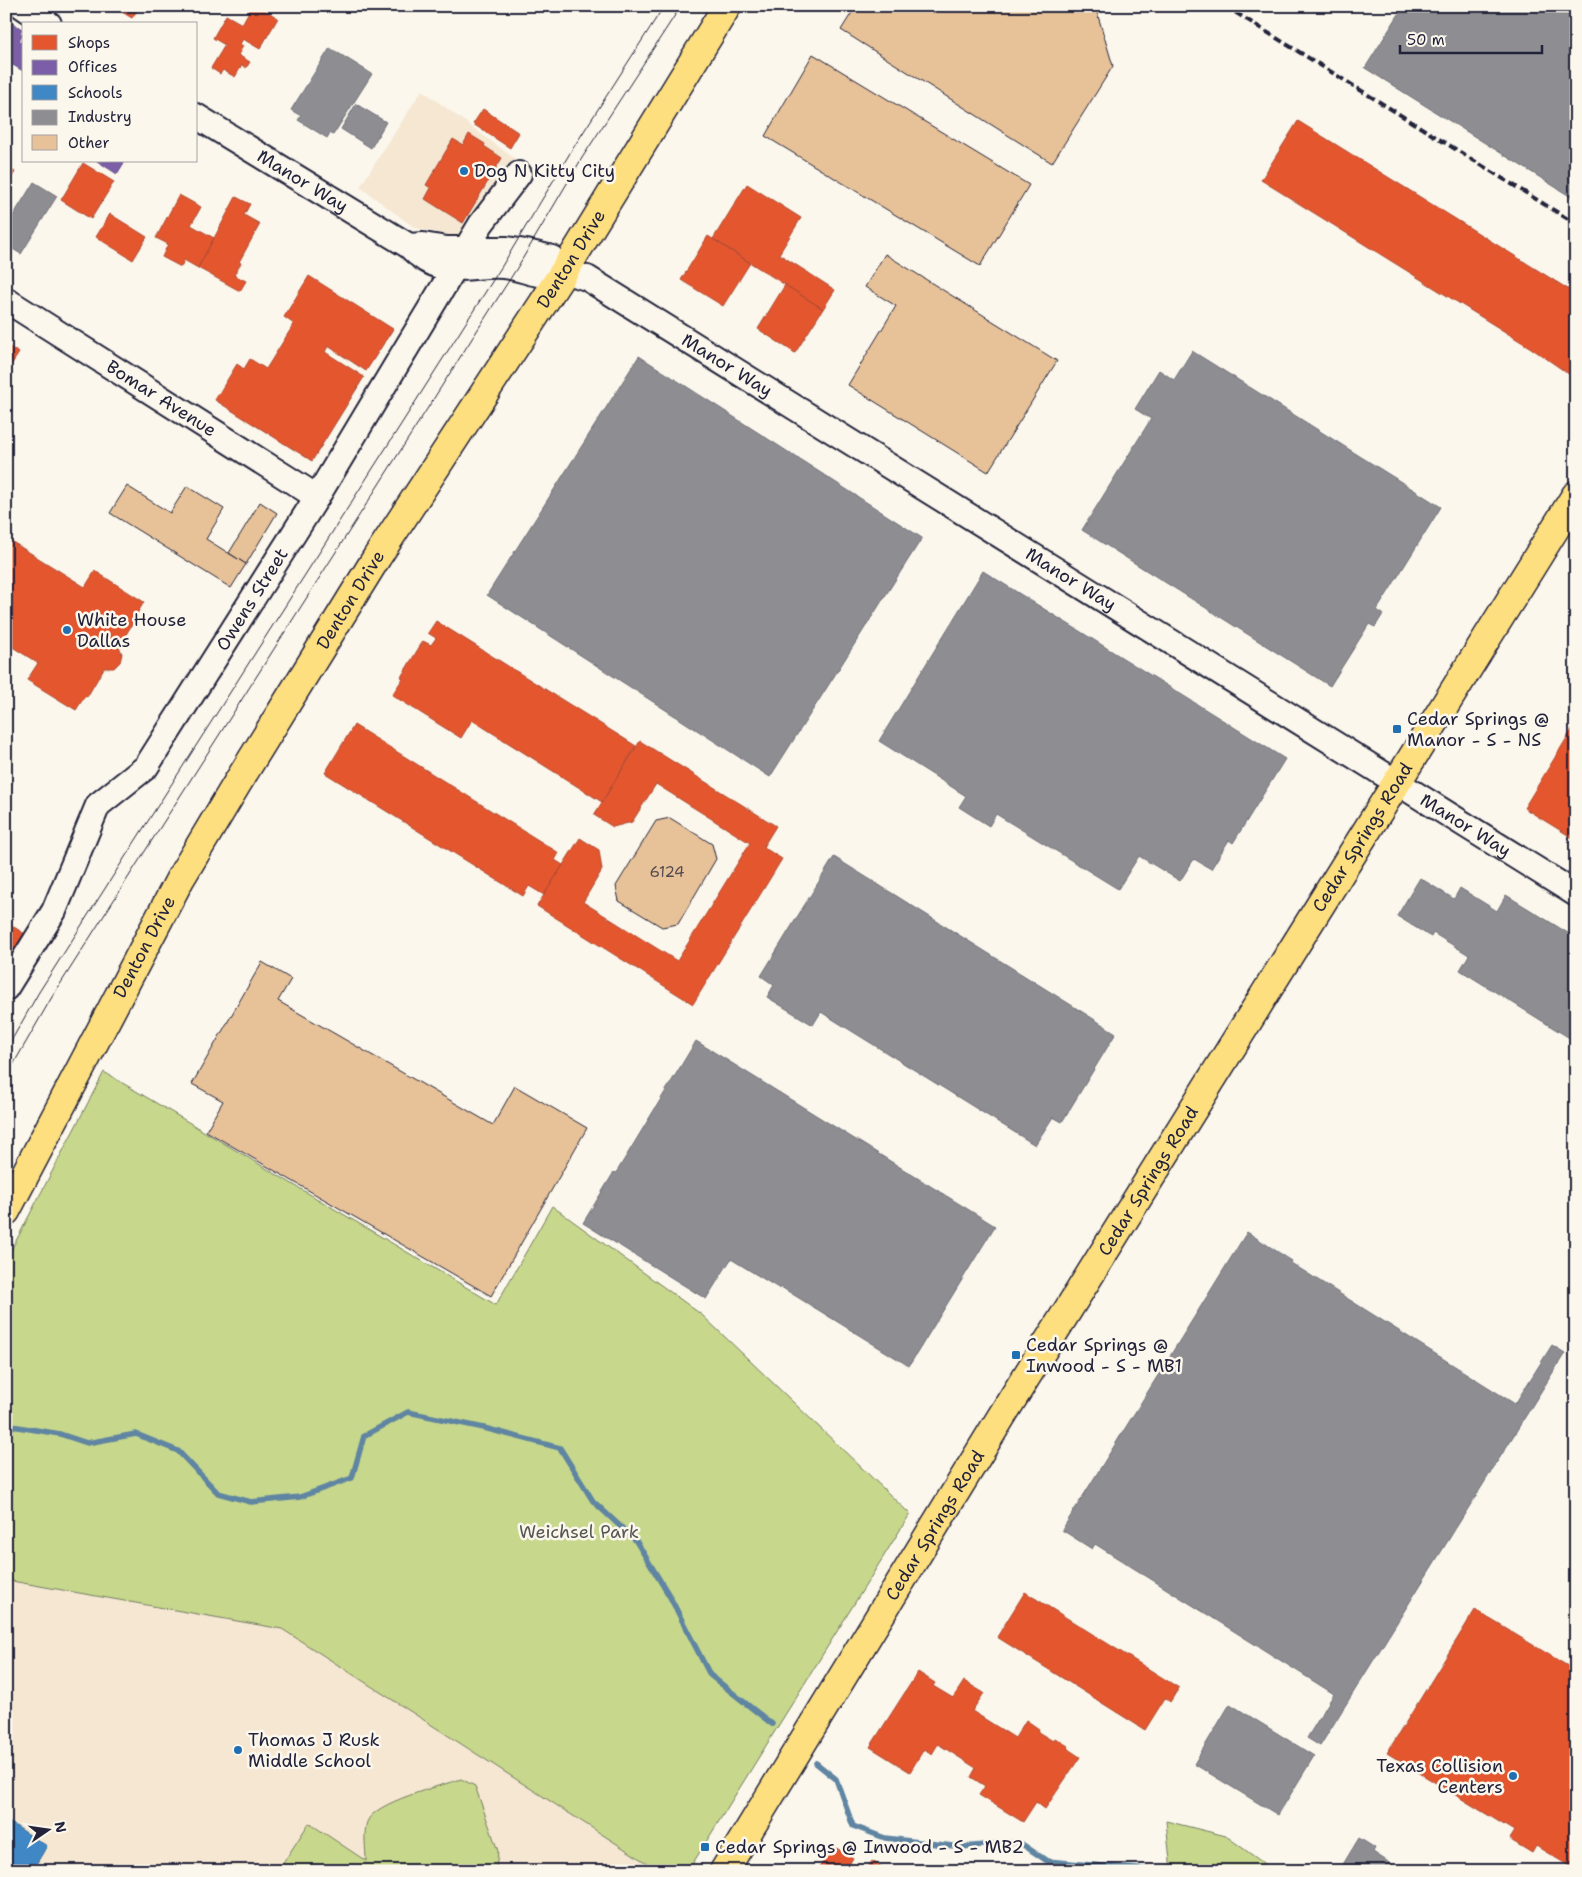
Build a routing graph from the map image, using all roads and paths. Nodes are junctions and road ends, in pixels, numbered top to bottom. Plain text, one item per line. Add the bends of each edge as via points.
1 (22, 6) edge
2 (727, 6) edge
3 (47, 22) edge
4 (198, 117) edge
5 (519, 174) dead end
6 (498, 204) junction
7 (506, 249) junction
8 (461, 259) junction
9 (563, 272) junction
10 (6, 300) edge
11 (1576, 495) edge
12 (317, 497) junction
13 (1397, 782) junction
14 (1576, 894) edge
15 (6, 988) edge
16 (6, 1211) edge
17 (724, 1871) edge

1 - 3 street
2 - 9 main road, Denton Drive
4 - 8 street, Manor Way via 409,246 421,259 438,266
5 - 6 street, Owens Street
6 - 7 street via 500,236
6 - 8 street, Owens Street via 481,224
7 - 8 street, Manor Way
7 - 9 street, Manor Way via 552,258
8 - 9 street, Manor Way via 546,275
8 - 12 street, Owens Street
9 - 13 street, Manor Way via 587,278 642,311
9 - 16 main road, Denton Drive via 377,557 180,879
10 - 12 street, Bomar Avenue
11 - 13 main road, Cedar Springs Road
12 - 15 street, Owens Street via 146,767 98,805 54,911
13 - 14 street, Manor Way
13 - 17 main road, Cedar Springs Road via 1003,1414

